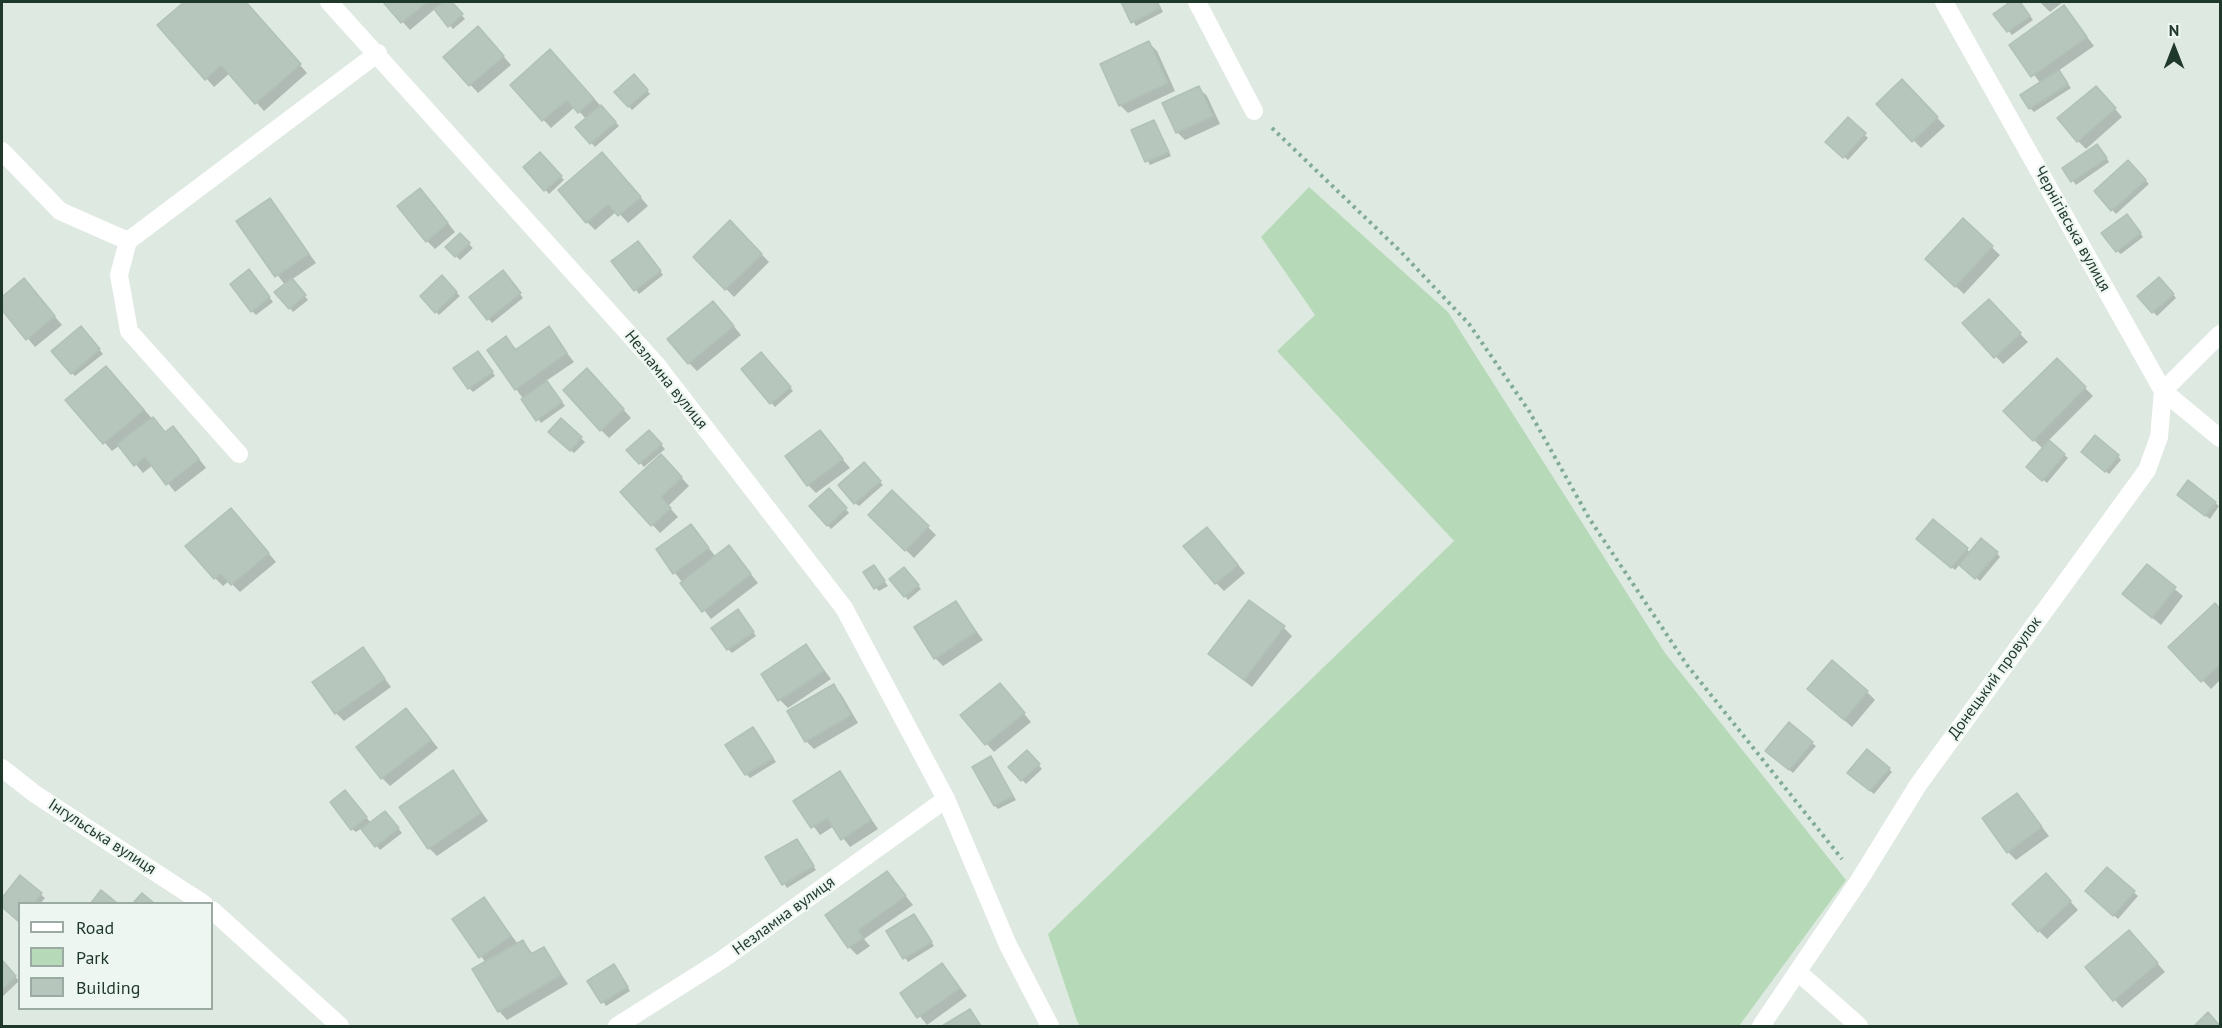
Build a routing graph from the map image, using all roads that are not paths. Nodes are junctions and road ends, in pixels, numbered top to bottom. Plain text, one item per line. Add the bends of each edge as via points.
1 (329, 2) edge
2 (1197, 2) edge
3 (1944, 2) edge
4 (378, 53) junction
5 (1254, 111) road end
6 (2, 151) edge
7 (128, 241) junction
8 (2220, 334) edge
9 (2163, 391) junction
10 (2220, 438) edge
11 (239, 454) dead end
12 (2, 768) edge
13 (946, 799) junction
14 (202, 902) edge
15 (213, 911) edge
16 (1798, 972) junction
17 (340, 1026) edge
18 (617, 1026) edge
19 (1050, 1026) edge
20 (1761, 1026) edge
21 (1859, 1026) edge

1 - 4 street, Незламна вулиця
2 - 5 street
3 - 9 street, Чернігівська вулиця
4 - 7 street
4 - 13 street, Незламна вулиця via 656,364 837,598
6 - 7 street via 60,211
7 - 11 street via 118,275 129,331
8 - 9 street
9 - 10 street, Чернігівська вулиця
9 - 16 street, Донецький провулок via 2159,437 2147,470 1918,784
12 - 14 street, Інгульська вулиця via 35,794
13 - 18 street, Незламна вулиця via 723,960
13 - 19 street, Незламна вулиця via 1008,945
15 - 17 street
16 - 20 street, Донецький провулок
16 - 21 street

